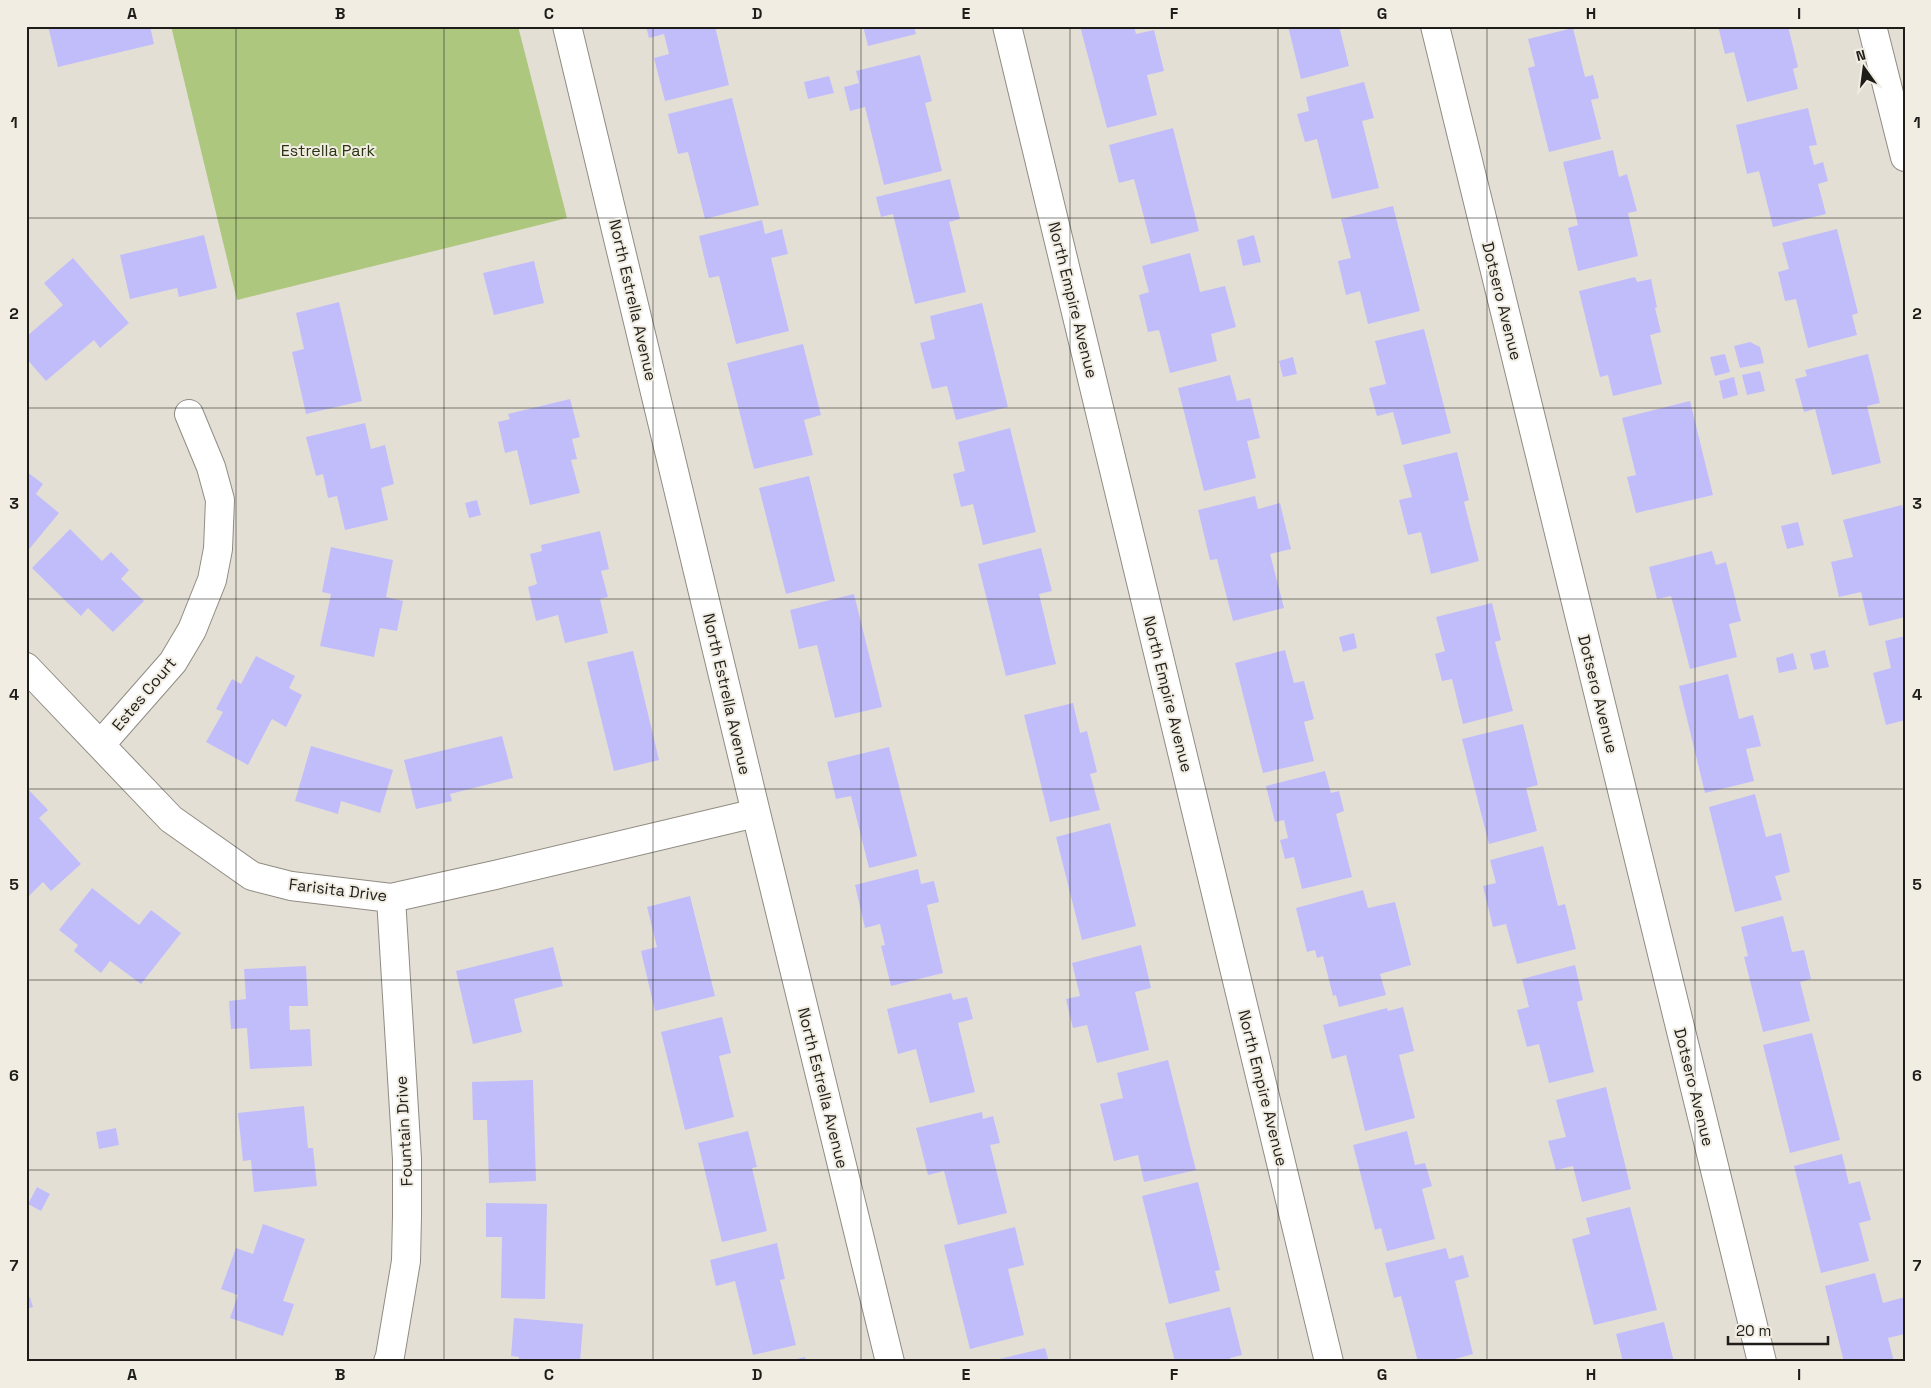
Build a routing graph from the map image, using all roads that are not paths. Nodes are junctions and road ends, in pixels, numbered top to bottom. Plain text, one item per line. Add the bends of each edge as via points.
1 (567, 26) edge
2 (1007, 26) edge
3 (1434, 26) edge
4 (1872, 26) edge
5 (1905, 157) edge
6 (188, 414) dead end
7 (26, 666) edge
8 (101, 744) junction
9 (756, 814) junction
10 (391, 898) junction
11 (388, 1362) edge
12 (890, 1362) edge
13 (1329, 1362) edge
14 (1762, 1362) edge

1 - 9 street, North Estrella Avenue
2 - 13 street, North Empire Avenue
3 - 14 street, Dotsero Avenue
4 - 5 street
6 - 8 street, Estes Court via 211,466 220,500 218,550 212,580 192,630 173,662
7 - 8 street, Farisita Drive
8 - 10 street, Farisita Drive via 172,819 252,876 291,886
9 - 10 street, Farisita Drive
9 - 12 street, North Estrella Avenue
10 - 11 street, Fountain Drive via 407,1159 407,1216 406,1261

